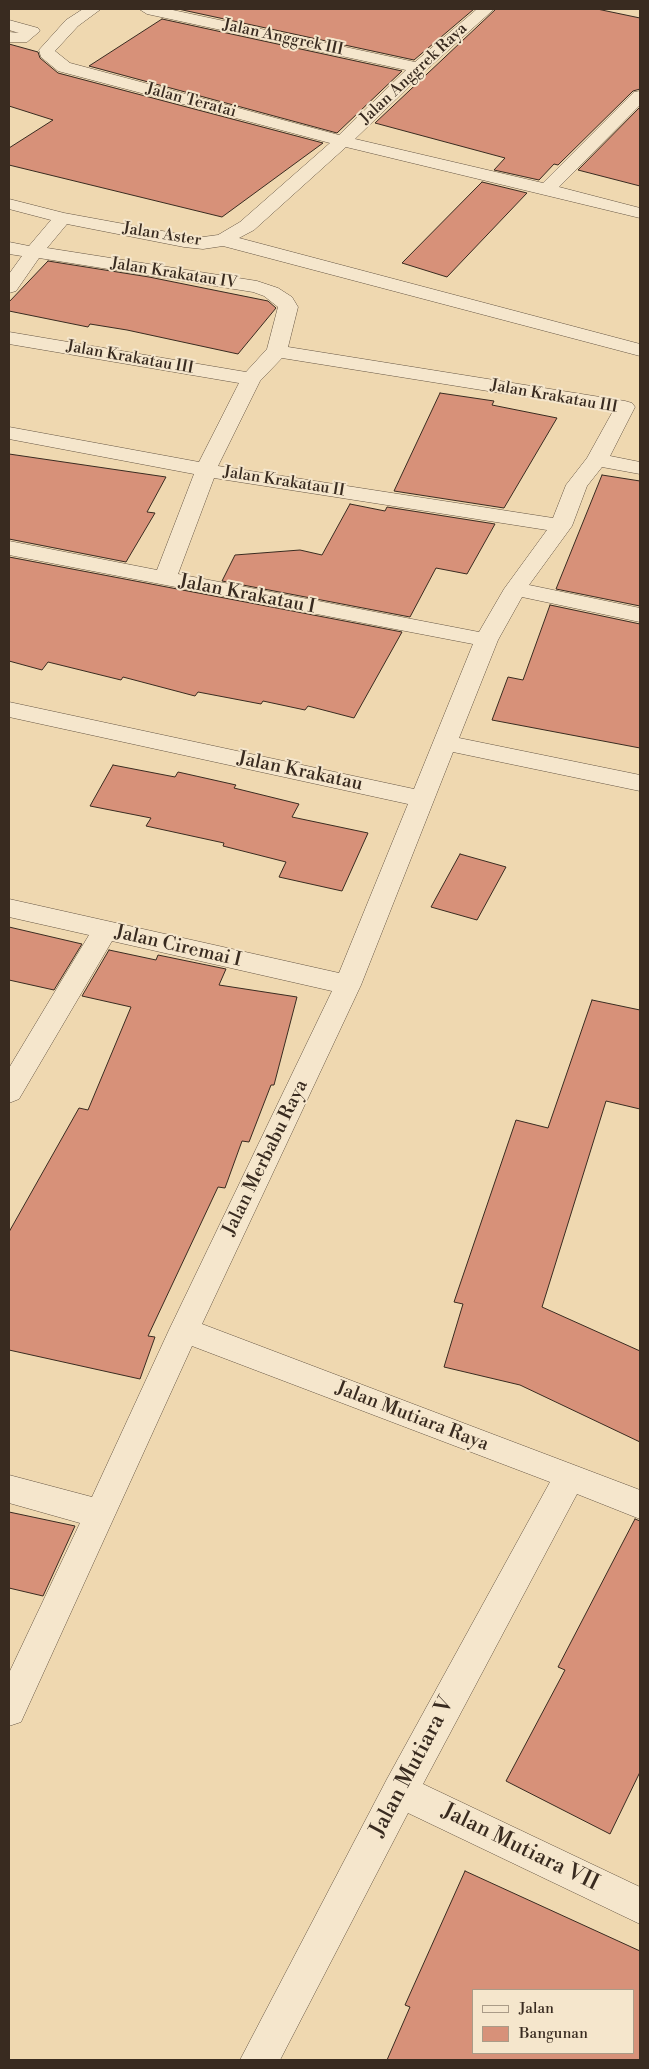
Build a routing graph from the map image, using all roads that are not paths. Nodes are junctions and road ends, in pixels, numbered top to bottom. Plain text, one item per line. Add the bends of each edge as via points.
1 (93, 9) edge
2 (147, 9) edge
3 (486, 9) edge
4 (9, 25) edge
5 (9, 37) edge
6 (418, 68) junction
7 (640, 96) edge
8 (343, 141) junction
9 (547, 189) junction
10 (9, 204) edge
11 (640, 213) edge
12 (63, 218) junction
13 (223, 240) junction
14 (9, 248) edge
15 (33, 253) junction
16 (9, 287) edge
17 (9, 338) edge
18 (640, 350) edge
19 (277, 351) junction
20 (251, 378) junction
21 (9, 433) edge
22 (597, 460) junction
23 (640, 468) edge
24 (206, 470) junction
25 (561, 526) junction
26 (9, 548) edge
27 (165, 579) junction
28 (514, 589) junction
29 (640, 615) edge
30 (486, 640) junction
31 (9, 709) edge
32 (447, 743) junction
33 (640, 783) edge
34 (424, 799) junction
35 (9, 908) edge
36 (105, 931) junction
37 (348, 986) junction
38 (9, 1092) edge
39 (184, 1330) junction
40 (570, 1476) junction
41 (9, 1489) edge
42 (640, 1505) edge
43 (102, 1514) junction
44 (9, 1710) edge
45 (400, 1791) junction
46 (640, 1906) edge
47 (259, 2060) edge

1 - 8 street, Jalan Teratai via 72,23 47,50 64,67
2 - 6 street, Jalan Anggrek III
3 - 6 street, Jalan Anggrek Raya
4 - 5 street via 32,31 21,39
6 - 8 street, Jalan Anggrek Raya
7 - 9 street
8 - 9 street, Jalan Teratai
8 - 13 street, Jalan Aster via 247,226
9 - 11 street, Jalan Teratai
10 - 12 street, Jalan Aster
12 - 13 street, Jalan Aster via 184,241
12 - 15 street
13 - 18 street
14 - 15 street, Jalan Krakatau IV
15 - 16 street
15 - 19 street, Jalan Krakatau IV via 257,287 271,292 285,301 288,308
17 - 20 street, Jalan Krakatau III
19 - 20 street
19 - 22 street, Jalan Krakatau III via 625,407
20 - 24 street
21 - 24 street, Jalan Krakatau II
22 - 23 street
22 - 25 street, Jalan Krakatau III via 577,485
24 - 25 street, Jalan Krakatau II
24 - 27 street
25 - 28 street, Jalan Krakatau III
26 - 27 street, Jalan Krakatau I
27 - 30 street, Jalan Krakatau I
28 - 29 street
28 - 30 street, Jalan Krakatau III
30 - 32 street
31 - 34 street, Jalan Krakatau
32 - 33 street
32 - 34 street
34 - 37 street, Jalan Merbabu Raya
35 - 36 street, Jalan Ciremai I
36 - 37 street, Jalan Ciremai I
36 - 38 street
37 - 39 street, Jalan Merbabu Raya
39 - 40 street, Jalan Mutiara Raya
39 - 43 street, Jalan Merbabu Raya
40 - 42 street, Jalan Mutiara Raya
40 - 45 street, Jalan Mutiara V
41 - 43 street
43 - 44 street, Jalan Merbabu Raya
45 - 46 street, Jalan Mutiara VII
45 - 47 street, Jalan Mutiara V

